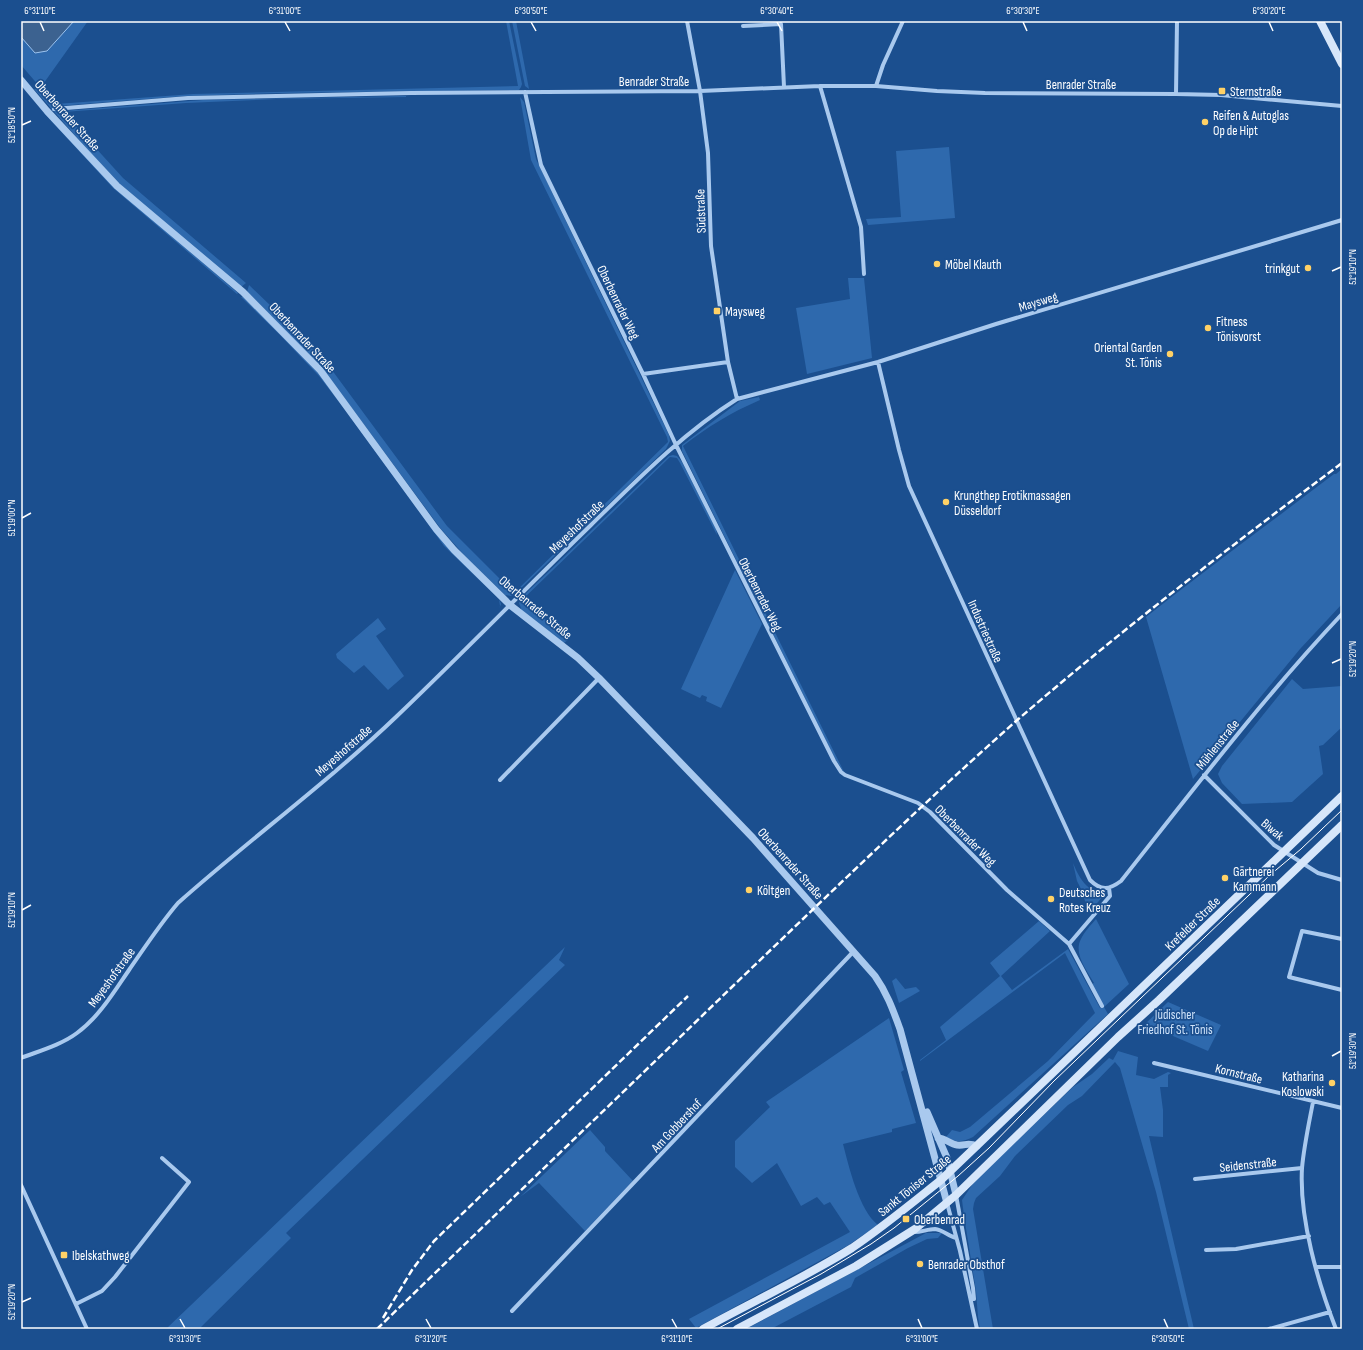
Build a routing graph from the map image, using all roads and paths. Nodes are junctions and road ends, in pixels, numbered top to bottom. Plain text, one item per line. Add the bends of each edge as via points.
1 (687, 21) edge
2 (903, 21) edge
3 (1176, 21) edge
4 (1320, 21) edge
5 (743, 26) dead end
6 (1342, 64) edge
7 (21, 80) edge
8 (820, 86) junction
9 (876, 86) junction
10 (784, 87) junction
11 (700, 91) junction
12 (525, 92) junction
13 (1176, 94) junction
14 (1342, 106) edge
15 (54, 109) dead end
16 (1342, 220) edge
17 (864, 274) dead end
18 (728, 362) junction
19 (878, 362) junction
20 (645, 374) junction
21 (737, 399) junction
22 (682, 441) joint
23 (676, 445) junction
24 (510, 605) junction
25 (1342, 614) edge
26 (599, 678) junction
27 (1204, 775) junction
28 (500, 780) dead end
29 (1342, 796) edge
30 (1342, 825) edge
31 (1284, 851) junction
32 (1302, 864) junction
33 (1342, 880) edge
34 (1109, 888) junction
35 (1342, 939) edge
36 (1069, 944) junction
37 (853, 952) junction
38 (1342, 990) edge
39 (1102, 1006) dead end
40 (1110, 1019) joint
41 (21, 1058) edge
42 (1154, 1063) dead end
43 (919, 1094) junction
44 (1313, 1102) junction
45 (1342, 1108) edge
46 (938, 1138) junction
47 (977, 1146) junction
48 (162, 1158) dead end
49 (1302, 1168) junction
50 (951, 1172) junction
51 (1195, 1179) dead end
52 (941, 1180) junction
53 (21, 1185) edge
54 (956, 1195) junction
55 (947, 1203) junction
56 (910, 1232) junction
57 (1309, 1236) junction
58 (956, 1238) junction
59 (1206, 1250) dead end
60 (1316, 1267) junction
61 (1342, 1267) edge
62 (76, 1304) junction
63 (512, 1311) dead end
64 (974, 1311) junction
65 (1330, 1312) junction
66 (87, 1329) edge
67 (703, 1329) edge
68 (737, 1329) edge
69 (977, 1329) edge
70 (1270, 1329) edge
71 (1336, 1329) edge

1 - 11 street, Südstraße
2 - 9 street
3 - 13 street
4 - 6 main road
5 - 10 street via 780,24
7 - 24 street, Oberbenrader Straße via 117,186 243,292 320,370 436,529
8 - 9 street, Benrader Straße
8 - 10 street, Benrader Straße
8 - 17 street via 861,227
9 - 13 street, Benrader Straße via 937,92
10 - 11 street, Benrader Straße
11 - 12 street, Benrader Straße
11 - 18 street, Südstraße via 708,153 711,246
12 - 15 street, Benrader Straße via 188,98
12 - 20 street, Oberbenrader Weg via 542,165
13 - 14 street, Benrader Straße via 1221,95
16 - 19 street, Maysweg
18 - 20 street
18 - 21 street, Südstraße
19 - 21 street, Maysweg
19 - 34 street, Industriestraße via 909,486 1090,880 1096,887
20 - 23 street, Oberbenrader Weg
21 - 22 street, Maysweg
22 - 23 street, Meyeshofstraße
23 - 24 street, Meyeshofstraße
23 - 36 street, Oberbenrader Weg via 841,772 922,806 1007,890
24 - 26 street, Oberbenrader Straße via 578,658
24 - 41 street, Meyeshofstraße via 353,757 178,903 160,924 108,1002 77,1034
25 - 27 street, Mühlenstraße via 1304,654
26 - 28 street
26 - 37 street, Oberbenrader Straße via 753,838
27 - 31 street, Biwak via 1252,824
27 - 34 street, Mühlenstraße via 1121,881
29 - 31 main road, Krefelder Straße
30 - 32 main road
31 - 32 street, Biwak
31 - 40 main road, Krefelder Straße
32 - 33 street, Biwak via 1325,876
32 - 54 main road via 1119,1036
34 - 36 street via 1110,896
35 - 38 street via 1302,931 1290,977
36 - 39 street, Oberbenrader Weg
37 - 43 street, Oberbenrader Straße via 884,988 900,1029
37 - 63 street, Am Gobbershof
40 - 47 main road, Sankt Töniser Straße
42 - 44 street, Kornstraße
43 - 46 street, Oberbenrader Straße
43 - 52 street, Oberbenrader Straße
44 - 45 street, Kornstraße
44 - 49 street
46 - 47 street via 957,1145 969,1143
46 - 50 street, Oberbenrader Straße
47 - 50 main road, Sankt Töniser Straße
48 - 62 street via 189,1182 116,1277 102,1291
49 - 51 street, Seidenstraße
49 - 57 street via 1303,1210
50 - 52 main road, Sankt Töniser Straße
50 - 54 street, Oberbenrader Straße
52 - 55 street, Oberbenrader Straße
52 - 67 main road, Sankt Töniser Straße via 876,1232
53 - 62 street
54 - 55 main road
54 - 64 street, Oberbenrader Straße via 973,1288
55 - 56 main road
55 - 58 street, Oberbenrader Straße
56 - 58 street via 919,1233 936,1229
56 - 68 main road via 856,1266
57 - 59 street via 1236,1249
57 - 60 street
58 - 64 street, Oberbenrader Straße
60 - 61 street
60 - 65 street
62 - 66 street
64 - 69 street, Oberbenrader Straße
65 - 70 street
65 - 71 street

